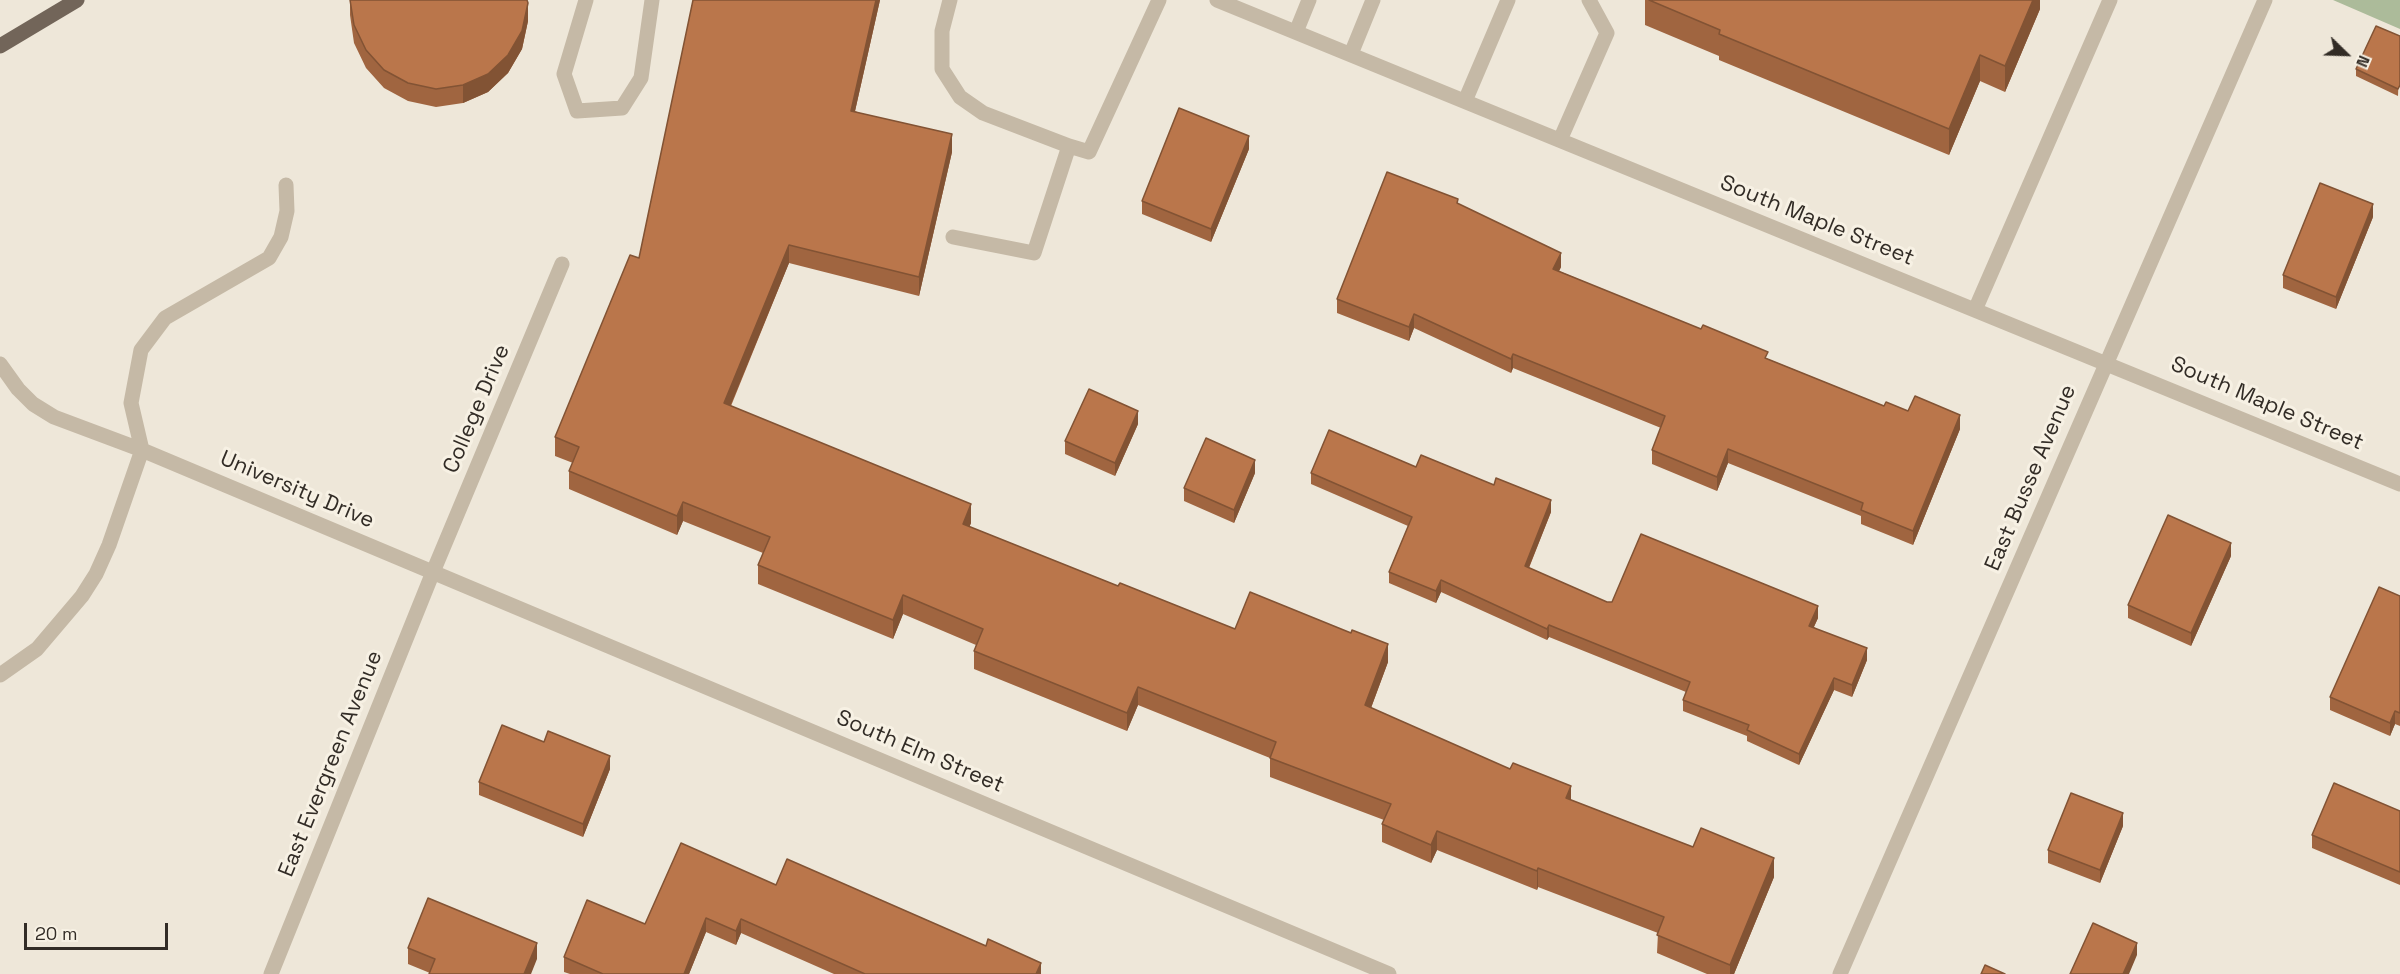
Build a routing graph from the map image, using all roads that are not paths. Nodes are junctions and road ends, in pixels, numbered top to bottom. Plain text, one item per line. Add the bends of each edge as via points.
1 (77, 0) edge
2 (586, 0) edge
3 (652, 0) edge
4 (950, 0) edge
5 (1159, 0) edge
6 (1217, 0) edge
7 (1309, 0) edge
8 (1373, 0) edge
9 (1508, 0) edge
10 (1589, 0) edge
11 (2110, 0) edge
12 (2265, 0) edge
13 (1296, 32) junction
14 (0, 46) edge
15 (1351, 54) junction
16 (1465, 100) junction
17 (1560, 140) junction
18 (1069, 146) junction
19 (285, 185) dead end
20 (953, 237) dead end
21 (562, 264) dead end
22 (1975, 310) junction
23 (2106, 362) junction
24 (0, 364) edge
25 (142, 450) junction
26 (2400, 484) edge
27 (433, 572) junction
28 (0, 675) edge
29 (271, 974) edge
30 (1389, 974) edge
31 (1840, 974) edge

1 - 14 main road
2 - 3 street via 564,74 577,111 622,108 641,78
4 - 18 street via 942,31 942,69 960,97 982,113
5 - 18 street via 1089,152
6 - 13 street, South Maple Street
7 - 13 street
8 - 15 street
9 - 16 street
10 - 17 street via 1607,33
11 - 22 street
12 - 23 street, East Busse Avenue
13 - 15 street, South Maple Street
15 - 16 street, South Maple Street
16 - 17 street, South Maple Street
17 - 22 street, South Maple Street
18 - 20 street via 1034,253
19 - 25 street via 286,212 281,237 269,258 165,318 141,350 131,403
21 - 27 street, College Drive
22 - 23 street, South Maple Street
23 - 26 street, South Maple Street
23 - 31 street, East Busse Avenue
24 - 25 street, University Drive via 33,404 54,417
25 - 27 street, University Drive
25 - 28 street via 96,574 37,649
27 - 29 street, East Evergreen Avenue
27 - 30 street, South Elm Street

